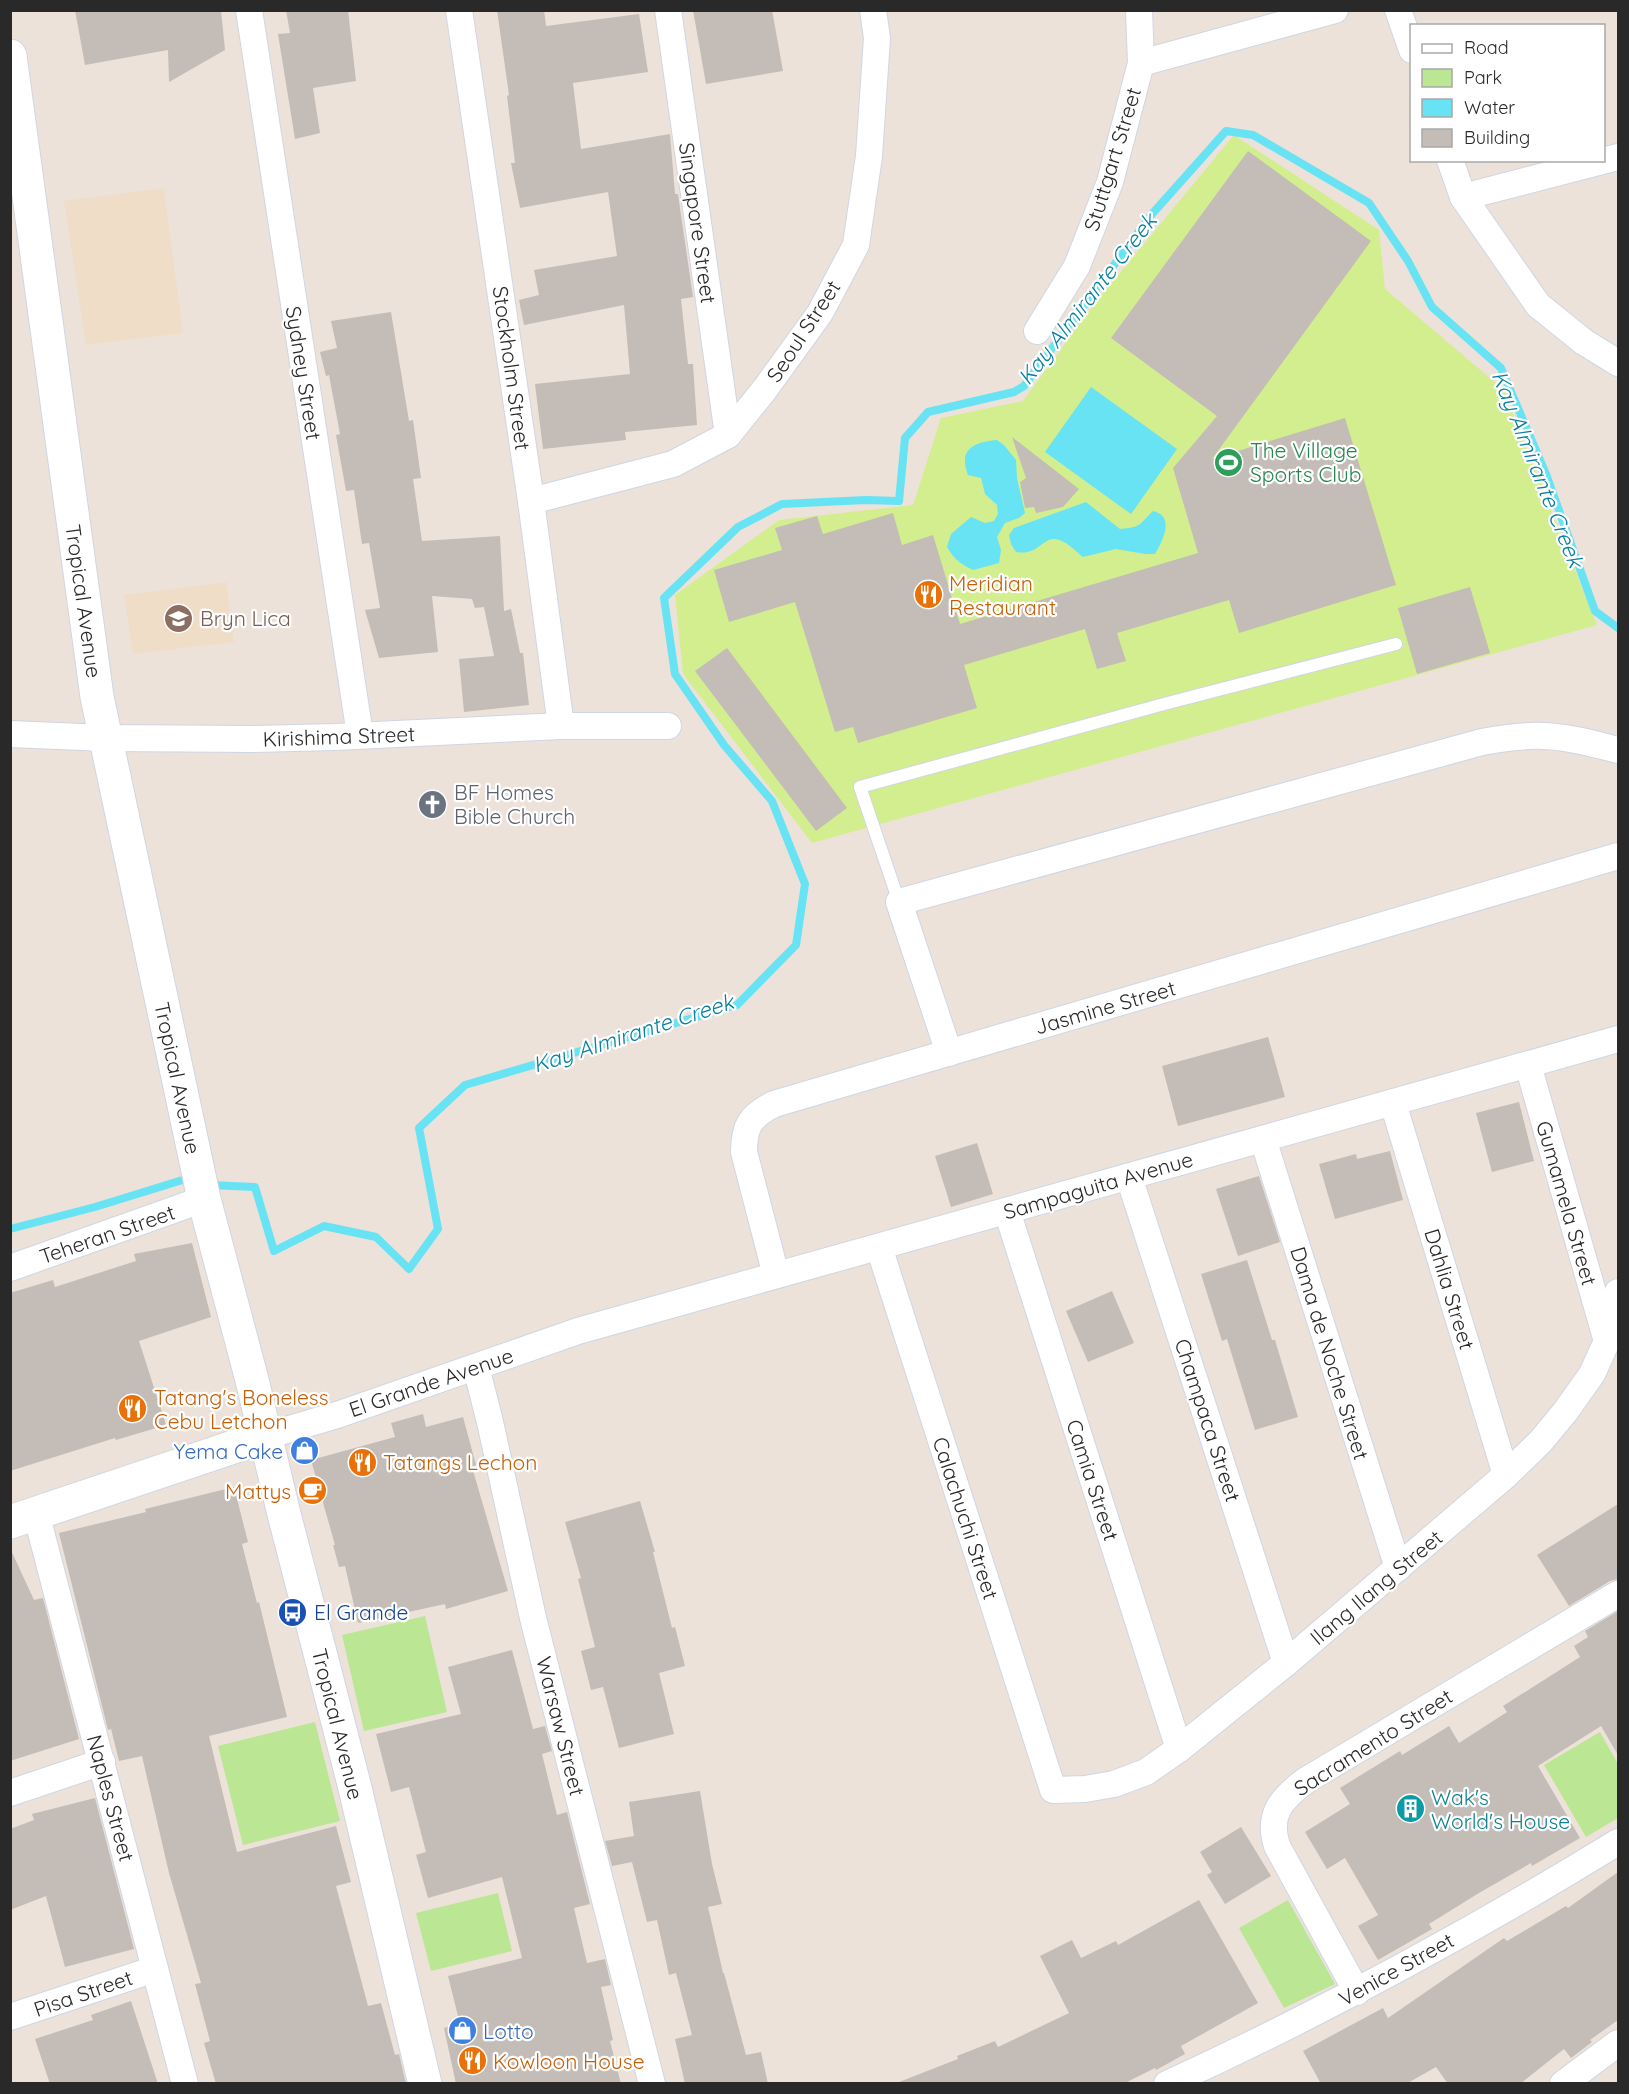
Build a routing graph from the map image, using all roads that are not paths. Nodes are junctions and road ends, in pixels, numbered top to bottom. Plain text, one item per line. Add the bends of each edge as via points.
1 (249, 10) edge
2 (459, 10) edge
3 (668, 10) edge
4 (873, 10) edge
5 (1139, 10) edge
6 (1335, 10) edge
7 (1398, 10) edge
8 (1410, 44) edge
9 (10, 56) edge
10 (1141, 63) junction
11 (1451, 162) edge
12 (1599, 162) edge
13 (1463, 197) junction
14 (1036, 331) dead end
15 (1618, 363) edge
16 (728, 435) junction
17 (531, 501) junction
18 (1396, 644) dead end
19 (561, 726) junction
20 (668, 726) dead end
21 (10, 734) edge
22 (360, 735) junction
23 (106, 738) junction
24 (1618, 750) edge
25 (1618, 856) edge
26 (899, 902) junction
27 (1618, 1040) edge
28 (948, 1053) junction
29 (1527, 1065) junction
30 (1393, 1102) junction
31 (1263, 1139) junction
32 (1129, 1177) junction
33 (204, 1199) junction
34 (1007, 1211) junction
35 (879, 1246) junction
36 (10, 1268) edge
37 (777, 1275) junction
38 (1618, 1292) edge
39 (578, 1331) joint
40 (1607, 1341) junction
41 (476, 1367) junction
42 (266, 1436) junction
43 (1506, 1475) junction
44 (23, 1518) edge
45 (1398, 1568) junction
46 (1618, 1594) edge
47 (1286, 1663) junction
48 (1179, 1749) junction
49 (102, 1762) junction
50 (1053, 1790) joint
51 (10, 1793) edge
52 (1618, 1842) edge
53 (155, 1969) junction
54 (1357, 1992) junction
55 (10, 2018) edge
56 (1618, 2043) edge
57 (185, 2084) edge
58 (425, 2084) edge
59 (652, 2084) edge
60 (1167, 2084) edge
61 (1563, 2084) edge

1 - 22 street, Sydney Street
2 - 17 street, Stockholm Street
3 - 16 street, Singapore Street
4 - 16 street, Seoul Street via 877,38 869,156 856,245 820,313
5 - 10 street, Stuttgart Street
6 - 10 street
7 - 8 street
9 - 23 street, Tropical Avenue via 97,697
10 - 14 street, Stuttgart Street via 1110,182 1077,266
11 - 13 street
12 - 13 street
13 - 15 street via 1538,305
16 - 17 street, Seoul Street via 673,464
17 - 19 street, Stockholm Street
18 - 26 lane via 861,787
19 - 20 street, Kirishima Street
19 - 22 street, Kirishima Street
21 - 23 street, Kirishima Street
22 - 23 street, Kirishima Street
23 - 33 street, Tropical Avenue
24 - 26 street via 1544,736 1482,742
25 - 28 street, Jasmine Street
26 - 28 street
27 - 29 street, Sampaguita Avenue
28 - 37 street, Jasmine Street via 774,1104 750,1122 744,1136 744,1152
29 - 30 street, Sampaguita Avenue
29 - 40 street, Gumamela Street
30 - 31 street, Sampaguita Avenue
30 - 43 street, Dahlia Street
31 - 32 street, Sampaguita Avenue
31 - 45 street, Dama de Noche Street
32 - 34 street, Sampaguita Avenue
32 - 47 street, Champaca Street
33 - 36 street, Teheran Street
33 - 42 street, Tropical Avenue
34 - 35 street, Sampaguita Avenue
34 - 48 street, Camia Street
35 - 37 street, Sampaguita Avenue
35 - 50 street, Calachuchi Street
37 - 39 street, Sampaguita Avenue
38 - 40 street, Ilang Ilang Street
39 - 41 street, El Grande Avenue
40 - 43 street, Ilang Ilang Street via 1592,1374 1565,1412
41 - 42 street, El Grande Avenue
41 - 59 street, Warsaw Street via 533,1618
42 - 44 street, El Grande Avenue
42 - 58 street, Tropical Avenue
43 - 45 street, Ilang Ilang Street
44 - 49 street, Naples Street
45 - 47 street, Ilang Ilang Street
46 - 54 street, Sacramento Street via 1305,1781 1278,1808 1272,1830 1277,1846
47 - 48 street, Ilang Ilang Street
48 - 50 street, Ilang Ilang Street via 1146,1772 1114,1784
49 - 51 street
49 - 53 street, Naples Street
52 - 54 street, Venice Street
53 - 55 street, Pisa Street
53 - 57 street, Naples Street
54 - 60 street, Venice Street
56 - 61 street

